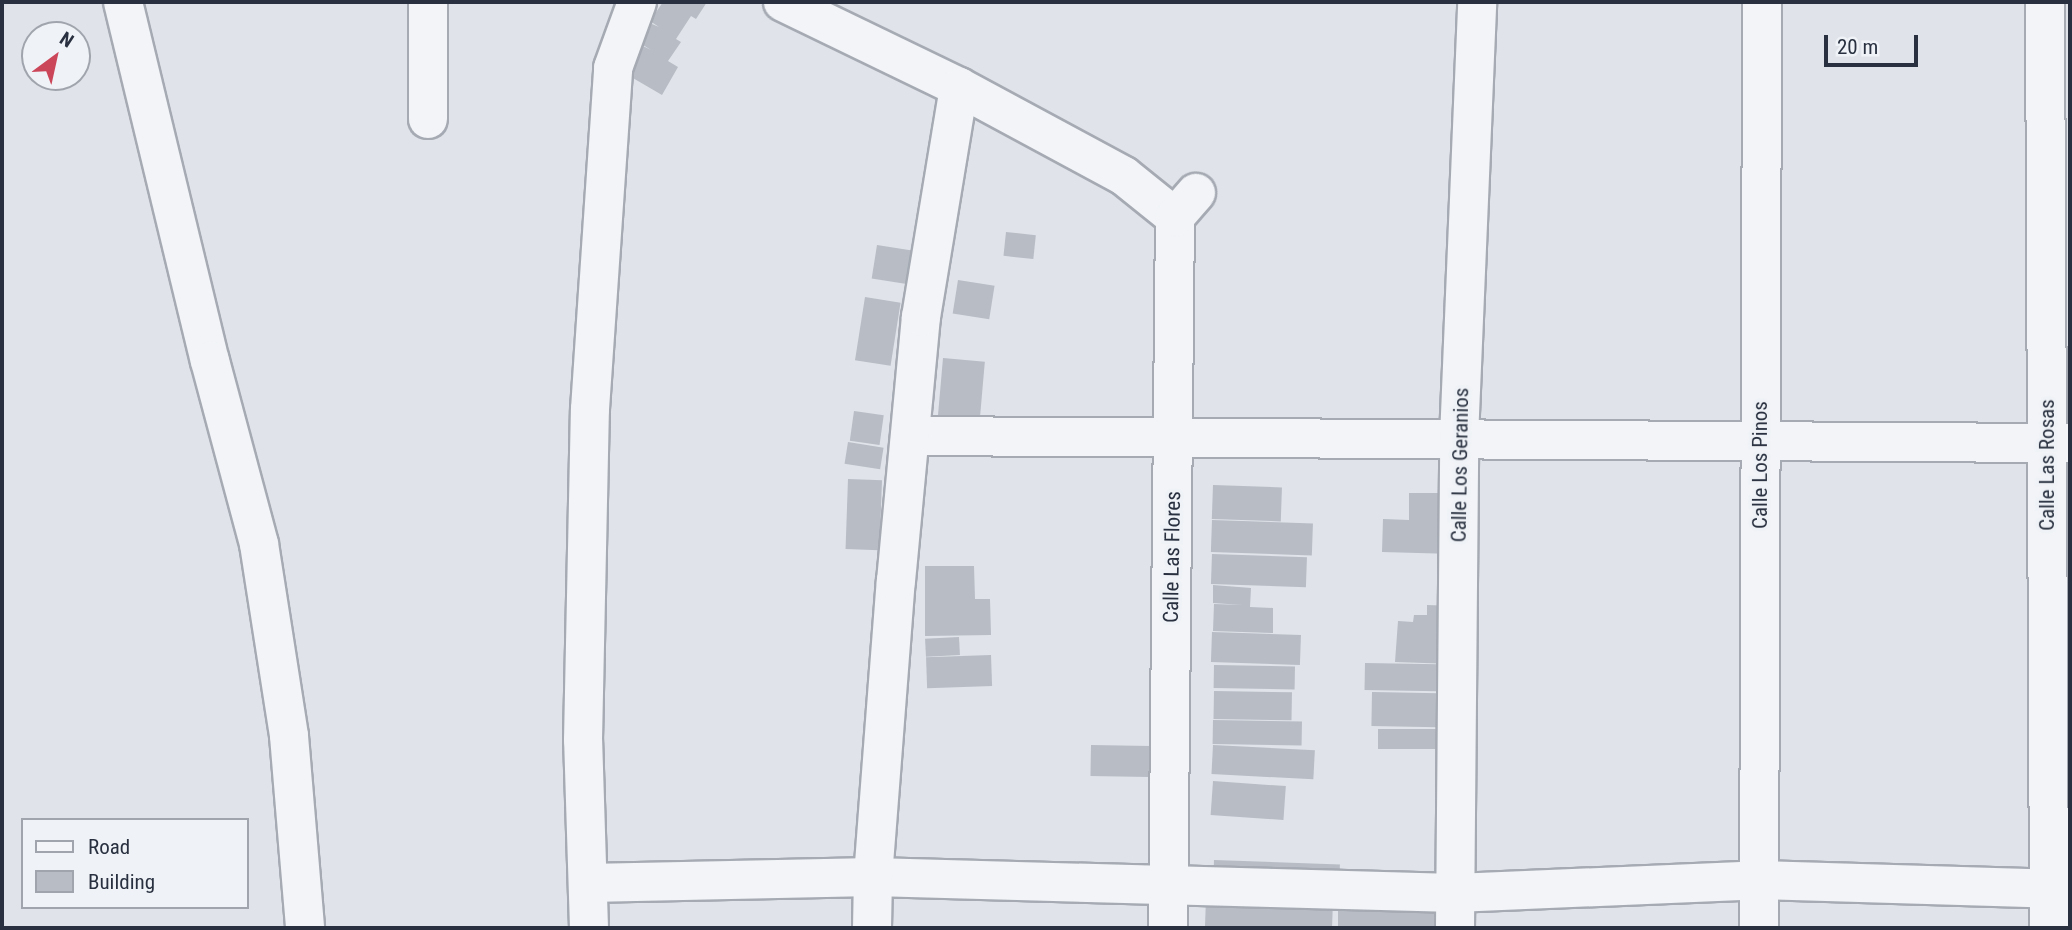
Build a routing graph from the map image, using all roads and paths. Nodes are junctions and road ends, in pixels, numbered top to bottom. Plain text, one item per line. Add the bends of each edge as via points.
1 (123, 2) edge
2 (428, 2) edge
3 (637, 2) edge
4 (783, 2) edge
5 (1477, 2) edge
6 (1762, 2) edge
7 (2045, 2) edge
8 (959, 87) junction
9 (428, 119) dead end
10 (910, 436) junction
11 (1173, 438) junction
12 (1459, 438) junction
13 (1760, 443) junction
14 (2059, 443) edge
15 (873, 877) junction
16 (1759, 880) junction
17 (588, 883) junction
18 (1168, 886) junction
19 (2060, 889) edge
20 (1455, 911) edge
21 (305, 928) edge
22 (589, 928) edge
23 (872, 928) edge
24 (1168, 928) edge
25 (1759, 928) edge
26 (2049, 928) edge

1 - 21 street via 259,544 289,736
2 - 9 street
3 - 17 street via 613,68 590,409 583,740
4 - 8 street
5 - 12 street, Calle Los Geranios
6 - 13 street, Calle Los Pinos
7 - 14 street, Calle Las Rosas
8 - 10 street via 921,317
8 - 11 street, Calle Las Flores via 1186,205
10 - 11 street
10 - 15 street
11 - 12 street
11 - 18 street, Calle Las Flores
12 - 13 street
12 - 20 street, Calle Los Geranios
13 - 14 street
13 - 16 street, Calle Los Pinos
14 - 19 street, Calle Las Rosas
15 - 17 street
15 - 18 street
15 - 23 street
16 - 19 street
16 - 20 street
16 - 25 street, Calle Los Pinos
17 - 22 street
18 - 20 street
18 - 24 street, Calle Las Flores
19 - 26 street, Calle Las Rosas

